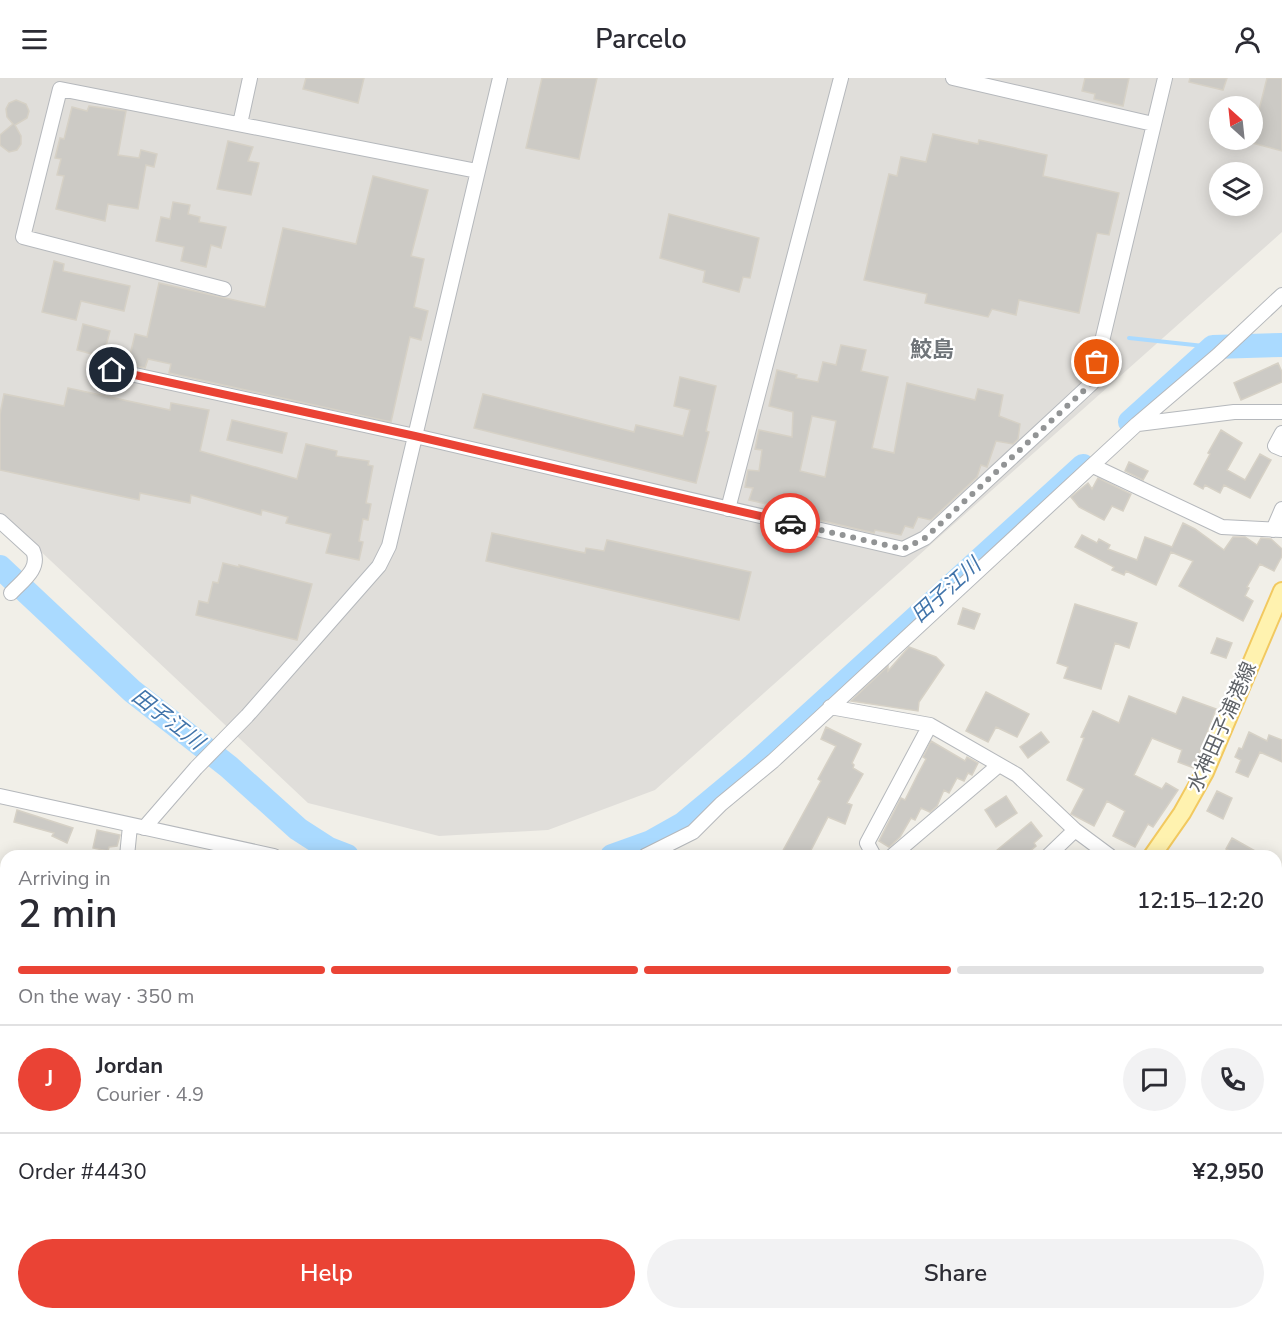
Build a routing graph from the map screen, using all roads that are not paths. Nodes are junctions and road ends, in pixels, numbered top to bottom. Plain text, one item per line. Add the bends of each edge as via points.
1 (250, 78) edge
2 (500, 78) edge
3 (841, 78) edge
4 (953, 78) edge
5 (1165, 78) edge
6 (240, 124) junction
7 (1153, 124) junction
8 (477, 171) junction
9 (224, 289) dead end
10 (1282, 295) edge
11 (112, 370) dead end
12 (1282, 412) edge
13 (1137, 424) junction
14 (1282, 433) edge
15 (415, 436) junction
16 (1282, 449) edge
17 (1093, 466) junction
18 (728, 509) junction
19 (1282, 509) edge
20 (0, 521) edge
21 (1278, 530) edge
22 (1282, 591) edge
23 (11, 593) dead end
24 (830, 707) junction
25 (930, 724) junction
26 (999, 765) junction
27 (0, 796) edge
28 (137, 827) junction
29 (1075, 830) junction
30 (129, 850) edge
31 (246, 850) edge
32 (657, 850) edge
33 (871, 850) edge
34 (899, 850) edge
35 (1054, 850) edge
36 (1102, 850) edge
37 (1156, 850) edge

1 - 6 street
2 - 8 street
3 - 18 street
4 - 7 street
5 - 7 street
6 - 8 street
6 - 9 street via 60,89 23,237
7 - 18 street via 1092,383 925,538 903,549
8 - 15 street
10 - 13 street
11 - 15 street
12 - 13 street via 1234,412
13 - 17 street
14 - 16 street via 1275,447
15 - 18 street
15 - 28 street via 389,546 379,566 247,716
17 - 21 street via 1222,527
17 - 24 street
19 - 21 street
20 - 23 street via 36,557 35,568
22 - 37 main road, 水神田子浦港線 via 1205,772
24 - 25 street
24 - 32 street via 693,832
25 - 26 street
25 - 33 street via 867,843
26 - 29 street via 1017,775
26 - 34 street
27 - 28 street
28 - 30 street
28 - 31 street
29 - 35 street
29 - 36 street

